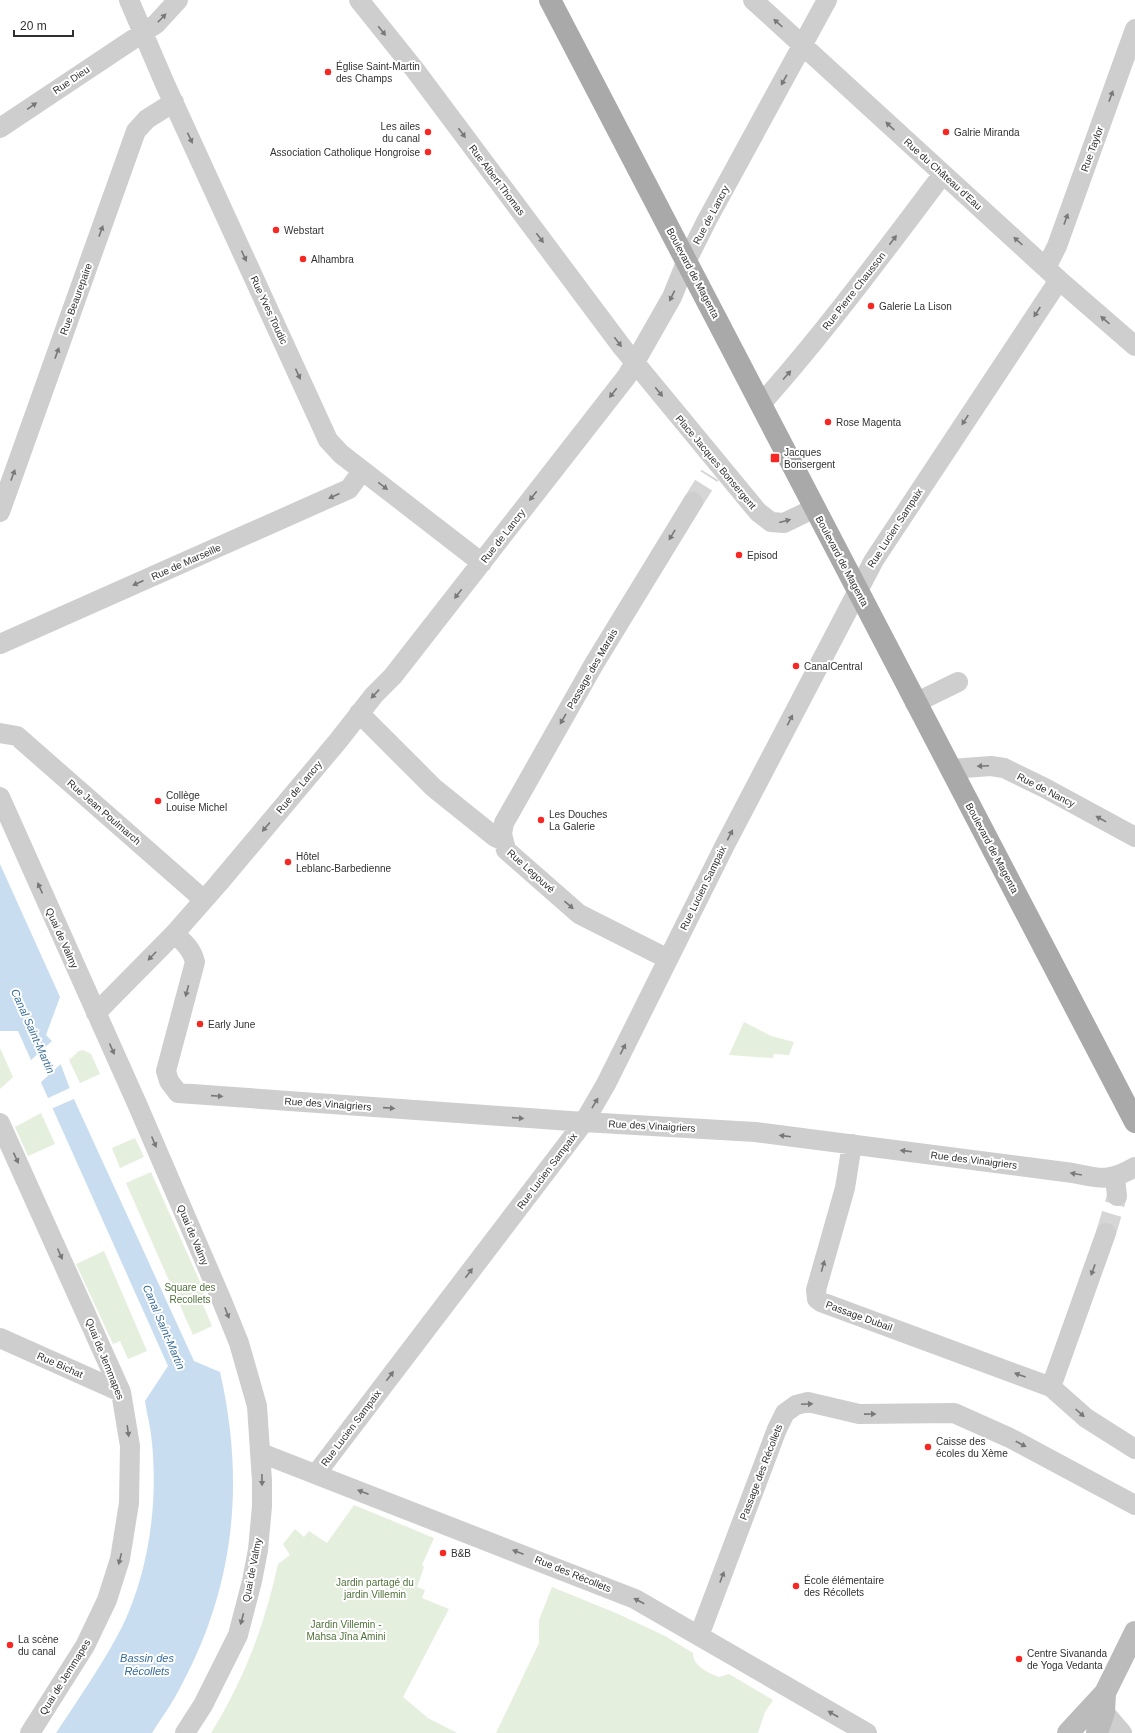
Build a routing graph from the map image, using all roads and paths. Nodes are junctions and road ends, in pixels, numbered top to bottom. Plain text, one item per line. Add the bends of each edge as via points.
1 (129, 0) edge
2 (178, 0) edge
3 (358, 0) edge
4 (550, 0) edge
5 (753, 0) edge
6 (827, 0) edge
7 (1135, 29) edge
8 (143, 32) junction
9 (803, 46) junction
10 (174, 102) junction
11 (0, 128) edge
12 (943, 174) junction
13 (687, 260) junction
14 (1053, 274) junction
15 (1135, 346) edge
16 (635, 362) junction
17 (761, 404) junction
18 (362, 471) junction
19 (693, 502) tunnel mouth
20 (815, 508) junction
21 (0, 512) edge
22 (482, 563) junction
23 (857, 589) junction
24 (1, 643) edge
25 (958, 682) dead end
26 (915, 703) junction
27 (359, 712) junction
28 (0, 733) edge
29 (951, 769) junction
30 (0, 797) edge
31 (1135, 837) edge
32 (502, 840) junction
33 (204, 900) junction
34 (174, 934) junction
35 (668, 959) junction
36 (96, 1014) junction
37 (584, 1122) junction
38 (1135, 1122) edge
39 (0, 1123) edge
40 (852, 1144) junction
41 (1135, 1167) edge
42 (1106, 1233) tunnel mouth
43 (0, 1338) edge
44 (1052, 1386) junction
45 (121, 1392) junction
46 (1135, 1449) edge
47 (261, 1453) junction
48 (316, 1474) junction
49 (1135, 1505) edge
50 (1135, 1632) edge
51 (699, 1636) junction
52 (1104, 1703) junction
53 (30, 1733) edge
54 (185, 1733) edge
55 (867, 1733) edge
56 (1068, 1733) edge
57 (1097, 1733) edge
58 (1122, 1733) edge

1 - 8 street, Rue Yves Toudic
8 -> 2 street via 160,20
3 -> 16 street, Rue Albert Thomas via 415,70
4 - 13 main road, Boulevard de Magenta
9 -> 5 street, Rue du Château d'Eau
6 - 9 street, Rue de Lancry
14 -> 7 street, Rue Taylor via 1057,246
8 - 10 street, Rue Yves Toudic
11 -> 8 street, Rue Dieu
12 -> 9 street, Rue du Château d'Eau
9 -> 13 street, Rue de Lancry
10 -> 18 street, Rue Yves Toudic via 328,440
21 -> 10 street, Rue Beaurepaire via 136,131 147,119
14 -> 12 street, Rue du Château d'Eau
17 -> 12 street, Rue Pierre Chausson via 851,295
13 -> 16 street, Rue de Lancry via 672,296
13 - 17 main road, Boulevard de Magenta
15 -> 14 street, Rue du Château d'Eau
14 -> 23 street, Rue Lucien Sampaix
16 -> 20 street, Place Jacques Bonsergent via 714,469 758,512 771,522 784,522
16 -> 22 street, Rue de Lancry via 627,376
17 - 20 main road, Boulevard de Magenta
18 -> 22 street, Rue Yves Toudic
18 -> 24 street, Rue de Marseille via 349,489
19 -> 32 street, Passage des Marais via 594,664 513,806 504,823
20 - 23 main road, Boulevard de Magenta
22 -> 27 street, Rue de Lancry via 393,676
23 - 26 main road, Boulevard de Magenta
35 -> 23 street, Rue Lucien Sampaix
25 - 26 street
26 - 29 main road, Boulevard de Magenta
27 - 32 street, Rue Legouvé via 434,788
27 -> 33 street, Rue de Lancry via 338,741
28 - 33 street, Rue Jean Poulmarch via 17,736
31 -> 29 street, Rue de Nancy via 1004,768 986,766
29 - 38 main road, Boulevard de Magenta
36 -> 30 street, Quai de Valmy
32 -> 35 street, Rue Legouvé via 506,850 579,914
33 - 34 street, Rue de Lancry
34 -> 36 street, Rue de Lancry
34 -> 37 street, Rue des Vinaigriers via 188,946 196,962 166,1071 169,1081 178,1093
37 -> 35 street, Rue Lucien Sampaix via 606,1084
36 -> 47 street, Quai de Valmy via 239,1343 257,1406
40 -> 37 street, Rue des Vinaigriers via 755,1132
48 -> 37 street, Rue Lucien Sampaix
39 -> 45 street, Quai de Jemmapes
41 -> 40 street, Rue des Vinaigriers via 1116,1187 1101,1178 1073,1173
44 -> 40 street, Passage Dubail via 816,1299 816,1290 845,1188
42 -> 44 street
43 - 45 street, Rue Bichat
44 -> 46 street, Passage Dubail via 1086,1418
45 -> 53 street, Quai de Jemmapes via 129,1439 130,1503 120,1558 107,1600 85,1646
47 - 48 street, Rue des Récollets
47 -> 54 street, Quai de Valmy via 262,1494 258,1550 238,1635 203,1705
51 -> 48 street, Rue des Récollets via 635,1599
51 -> 49 street, Passage des Récollets via 777,1429 785,1413 796,1405 808,1402 859,1414 954,1413 1010,1438
50 - 52 main road
55 -> 51 street, Rue des Récollets
52 - 56 main road
52 - 57 main road
52 - 58 street

